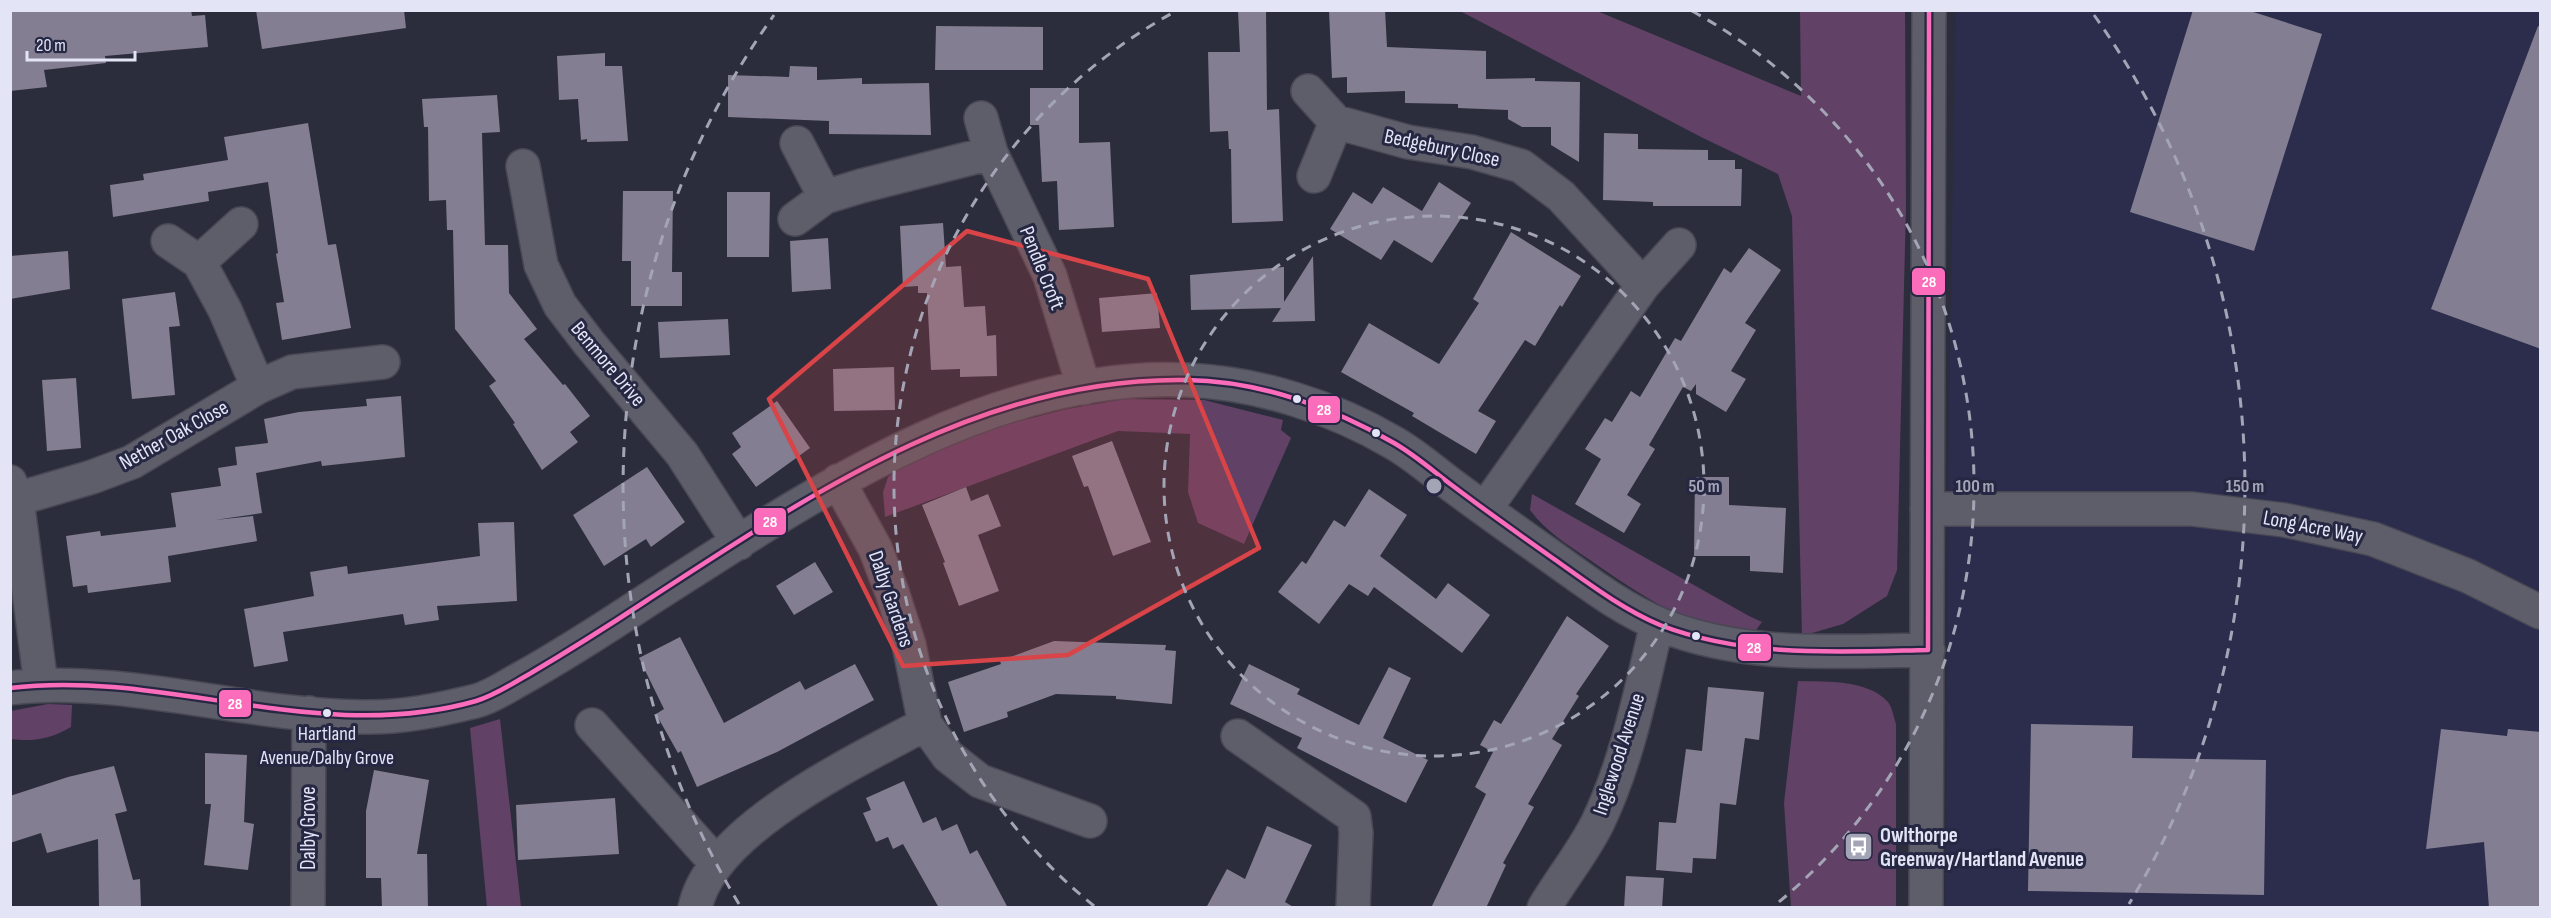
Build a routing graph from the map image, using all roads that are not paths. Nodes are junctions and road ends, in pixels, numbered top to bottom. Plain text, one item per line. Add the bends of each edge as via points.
1 (1929, 10) edge
2 (1308, 91) dead end
3 (981, 118) dead end
4 (1336, 122) junction
5 (797, 143) dead end
6 (991, 153) junction
7 (523, 165) dead end
8 (1314, 176) dead end
9 (825, 197) junction
10 (795, 219) dead end
11 (241, 225) dead end
12 (168, 241) dead end
13 (1679, 245) dead end
14 (199, 262) junction
15 (1643, 285) junction
16 (382, 362) dead end
17 (258, 387) junction
18 (1084, 388) junction
19 (838, 481) junction
20 (14, 490) edge
21 (1485, 509) junction
22 (1927, 509) junction
23 (739, 543) junction
24 (2541, 612) edge
25 (1657, 624) junction
26 (1928, 650) junction
27 (26, 687) edge
28 (309, 713) junction
29 (925, 724) junction
30 (592, 725) dead end
31 (1238, 736) dead end
32 (1090, 821) dead end
33 (717, 864) junction
34 (308, 908) edge
35 (695, 908) edge
36 (1353, 908) edge
37 (1544, 908) edge
38 (1926, 908) edge

1 - 22 street
2 - 4 street
3 - 6 street, Pendle Croft
4 - 8 street
4 - 15 street, Bedgebury Close via 1521,166 1561,196
5 - 9 street
6 - 9 street
6 - 18 street, Pendle Croft via 1050,276
7 - 23 street, Benmore Drive via 541,265 560,305 682,454
9 - 10 street
11 - 14 street
12 - 14 street
13 - 15 street
14 - 17 street via 225,310
15 - 21 street
16 - 17 street, Nether Oak Close via 292,372
17 - 20 street, Nether Oak Close via 132,462 92,477
18 - 19 street via 1016,404 946,429
18 - 21 street via 1134,381 1187,380 1230,384 1316,406 1400,446
19 - 23 street
19 - 29 street, Dalby Gardens via 874,548 892,592 909,645
20 - 27 street
21 - 25 street via 1606,596
22 - 24 street, Long Acre Way via 2192,508 2284,520 2373,539 2468,576
22 - 26 street
23 - 28 street via 582,643 483,699 416,714 365,717
25 - 26 street via 1703,640 1763,650
25 - 37 street, Inglewood Avenue via 1615,782 1597,824
26 - 38 street
27 - 28 street via 86,686
28 - 34 street, Dalby Grove
29 - 32 street, Dalby Gardens via 948,756 980,782
29 - 33 street via 830,776 753,825
30 - 33 street
31 - 36 street via 1354,817
33 - 35 street

